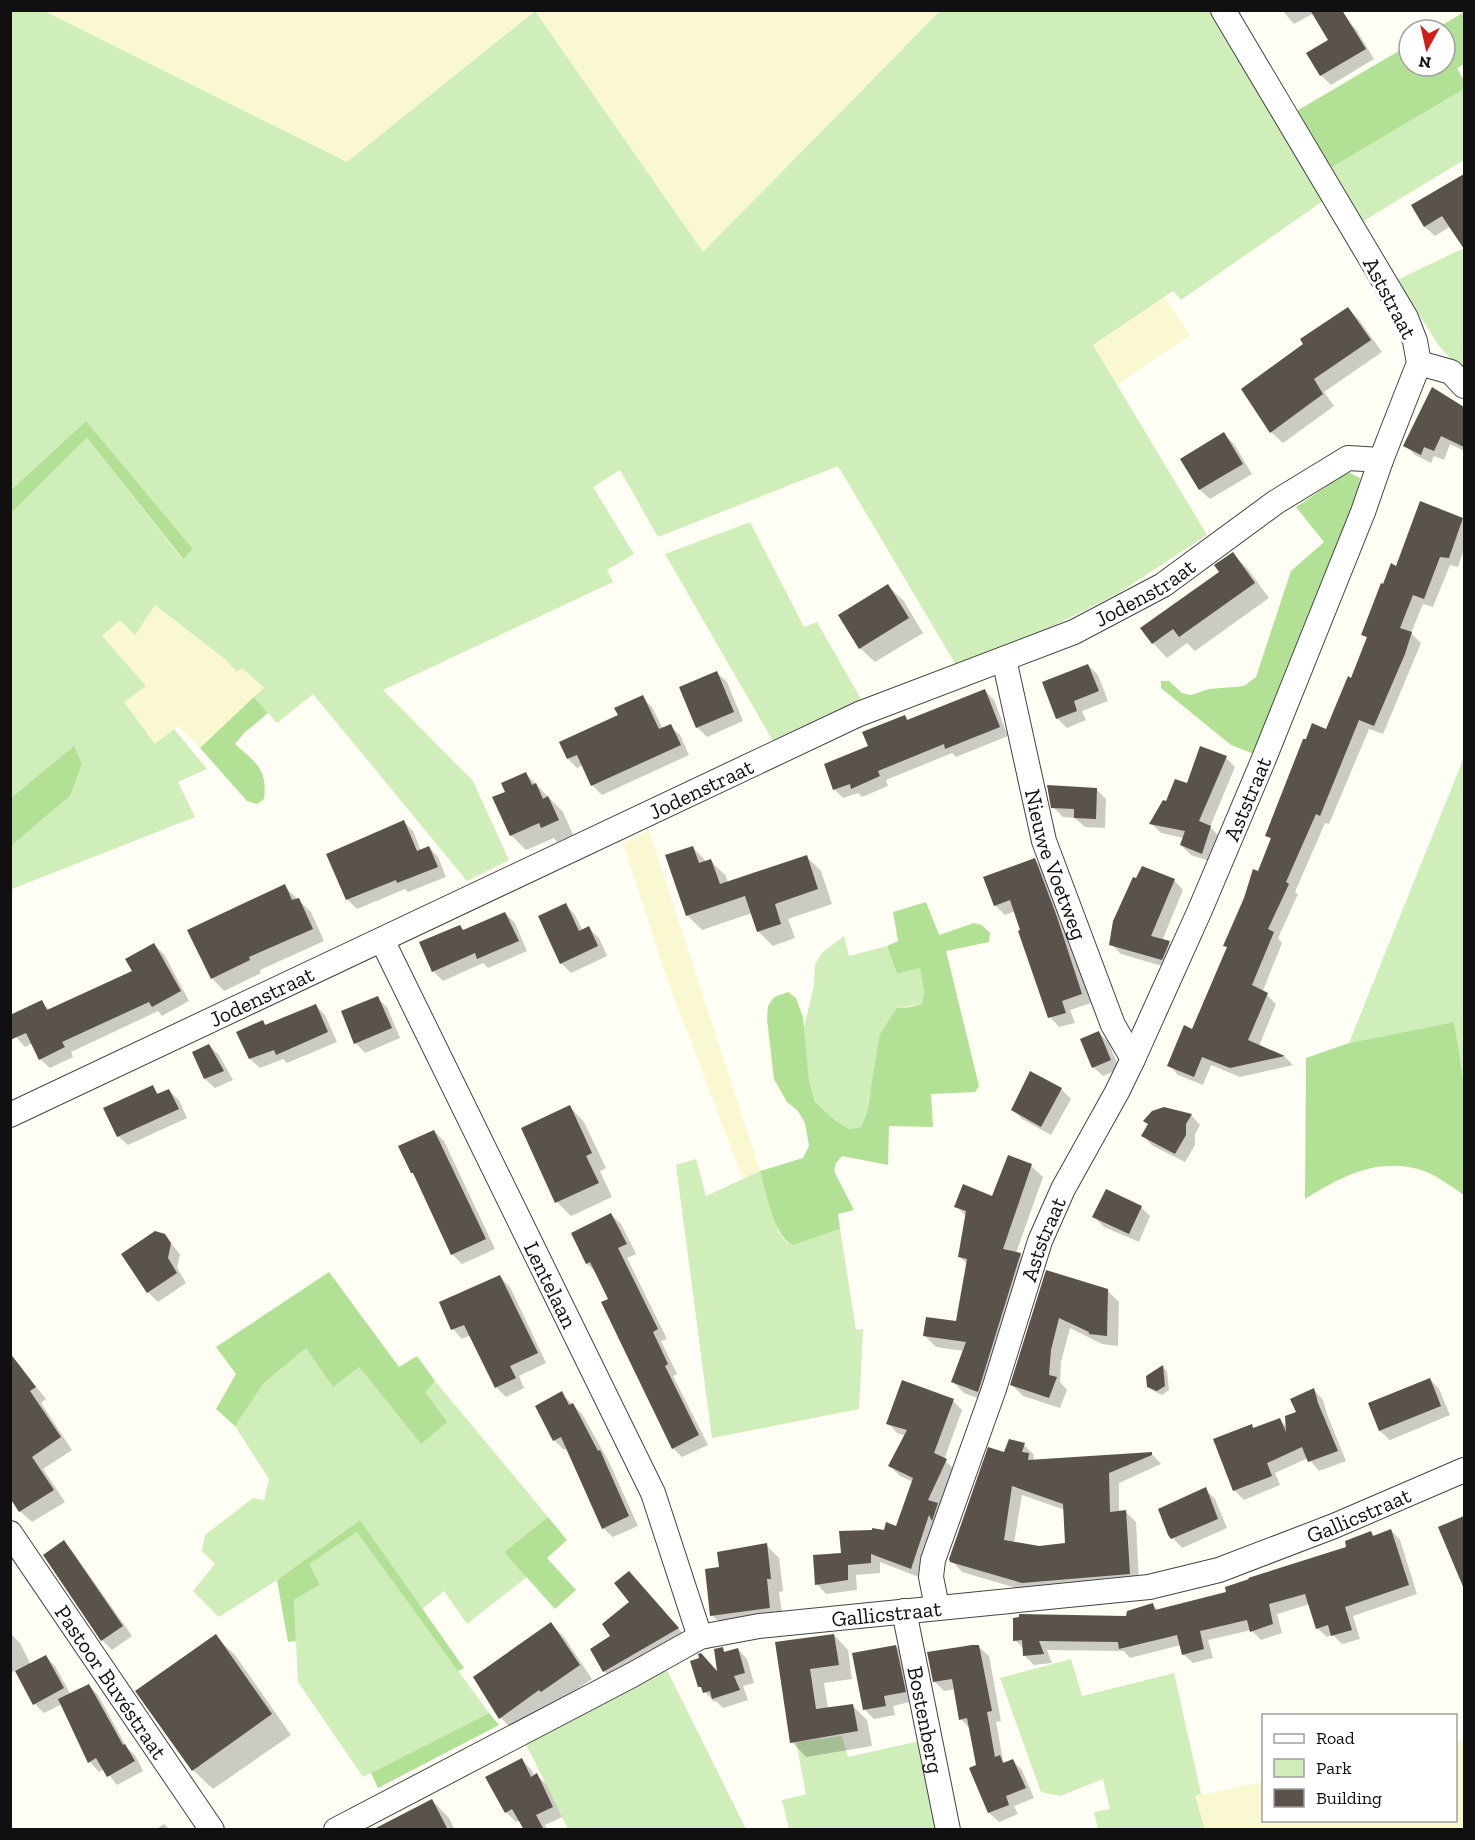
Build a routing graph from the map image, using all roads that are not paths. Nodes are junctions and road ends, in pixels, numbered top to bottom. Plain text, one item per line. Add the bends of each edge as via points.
1 (1223, 10) edge
2 (1419, 363) junction
3 (1464, 386) edge
4 (1381, 460) junction
5 (1004, 659) junction
6 (382, 940) junction
7 (1133, 1059) junction
8 (10, 1115) edge
9 (1464, 1470) edge
10 (10, 1533) edge
11 (937, 1607) junction
12 (904, 1611) junction
13 (700, 1637) junction
14 (212, 1830) edge
15 (336, 1830) edge
16 (948, 1830) edge

1 - 2 street, Aststraat via 1406,318
2 - 3 street via 1451,372
2 - 4 street, Aststraat
4 - 5 street, Jodenstraat via 1348,458 1276,502 1163,585 1074,632
4 - 7 street, Aststraat via 1263,761
5 - 6 street, Jodenstraat via 859,714
5 - 7 street, Nieuwe Voetweg via 1044,841 1113,1025
6 - 8 street, Jodenstraat
6 - 13 street, Lentelaan via 653,1493
7 - 11 street, Aststraat via 1063,1189 1040,1241 994,1389 933,1560 931,1577
9 - 11 street, Gallicstraat via 1334,1526 1196,1576 1149,1587
10 - 14 street, Pastoor Buvéstraat
11 - 12 street, Gallicstraat
12 - 13 street, Gallicstraat via 759,1626
12 - 16 street, Bostenberg
13 - 15 street, Gallicstraat

